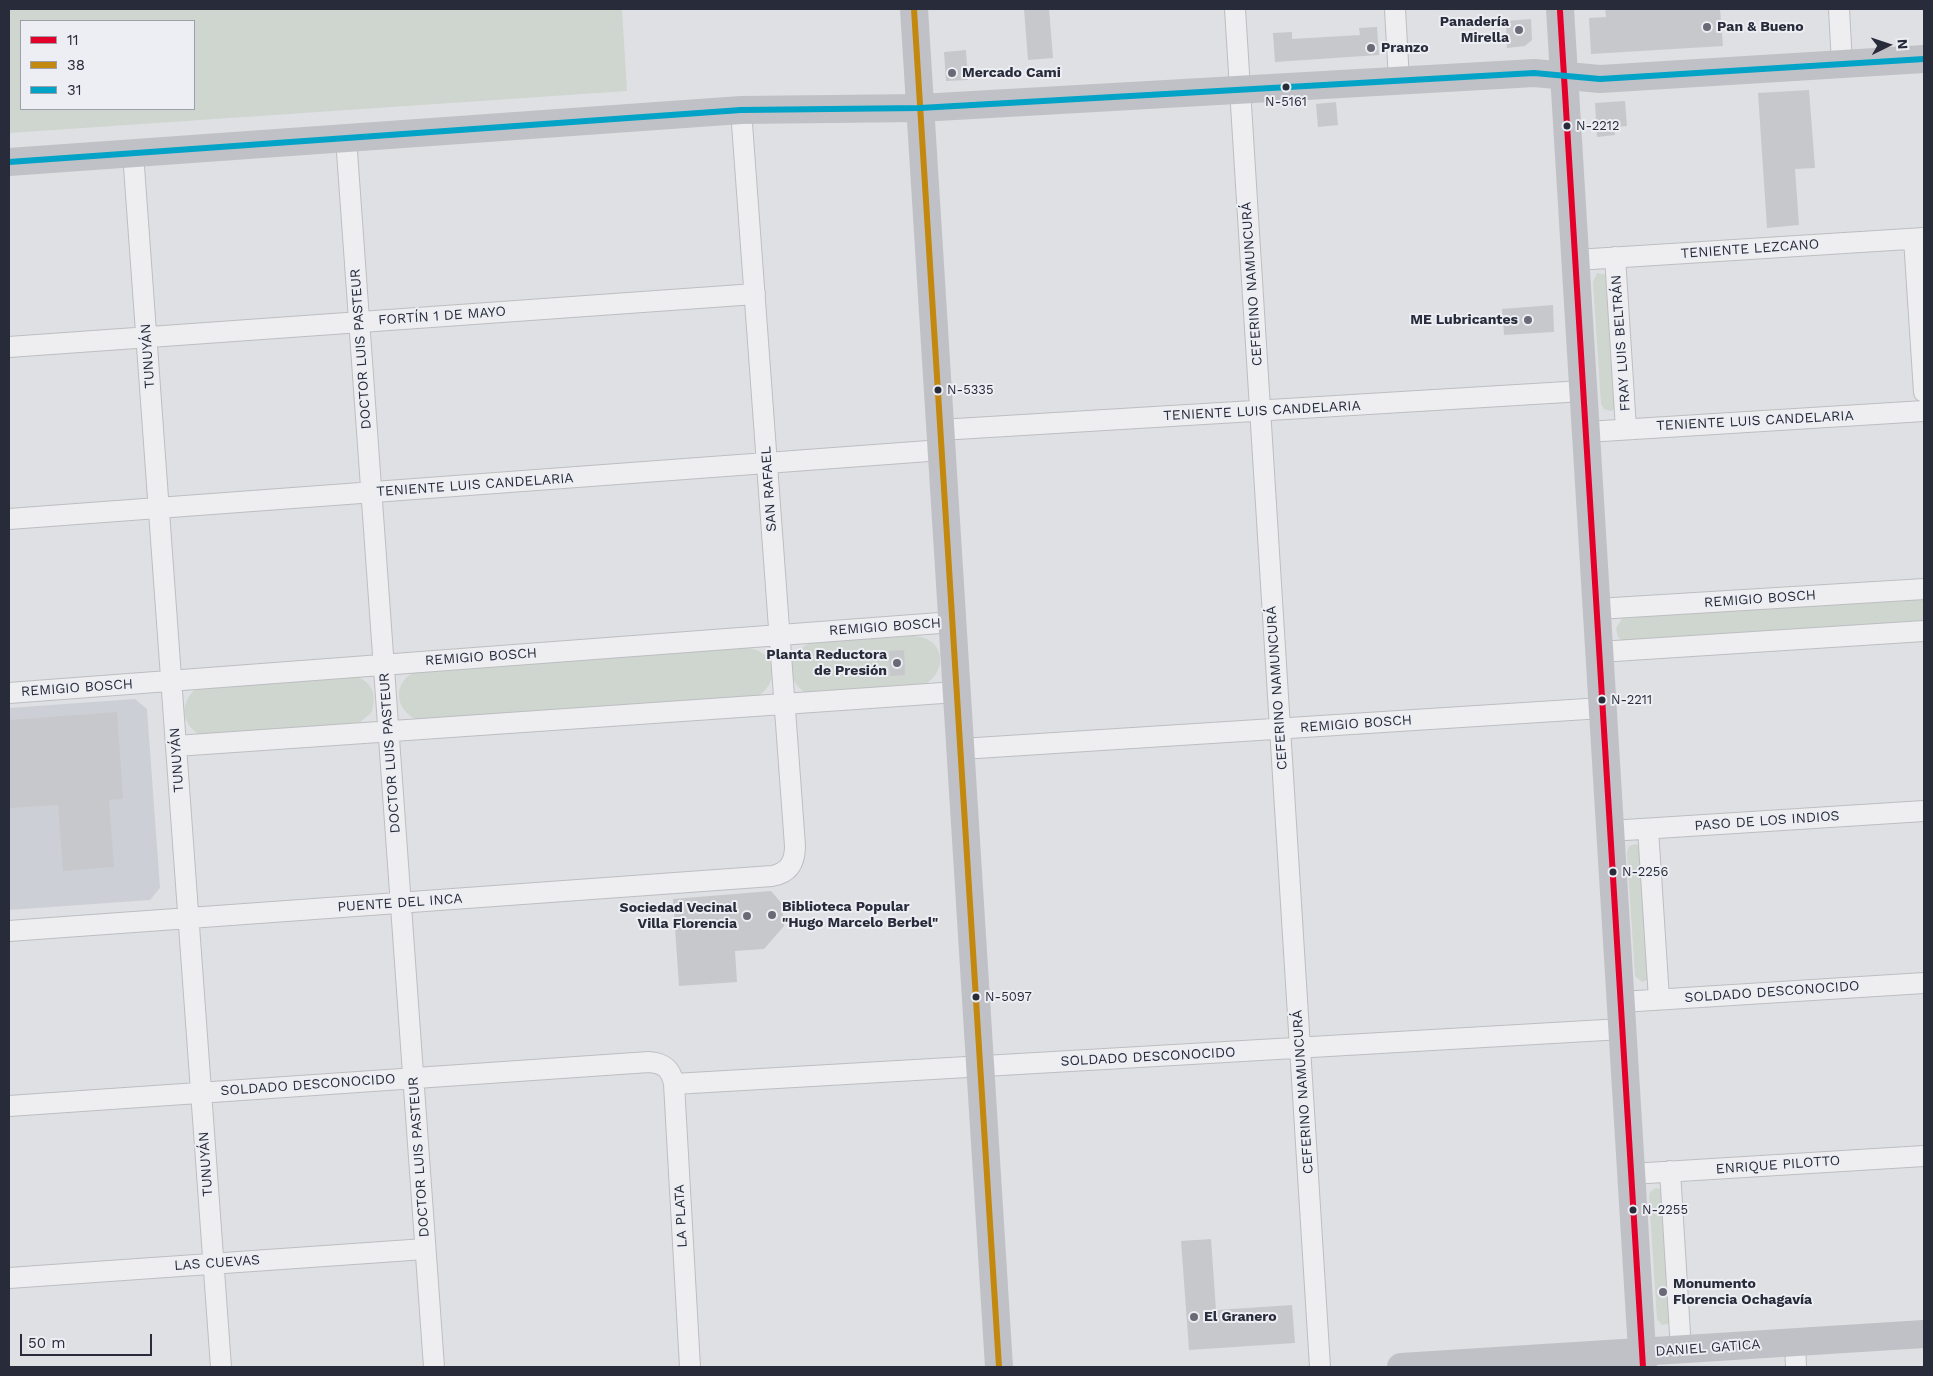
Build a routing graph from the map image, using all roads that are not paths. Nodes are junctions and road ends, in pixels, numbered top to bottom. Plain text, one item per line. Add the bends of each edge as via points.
1 (914, 9) edge
2 (1235, 9) edge
3 (1395, 9) edge
4 (1560, 9) edge
5 (1839, 9) edge
6 (1924, 59) edge
7 (1842, 64) junction
8 (1564, 75) junction
9 (1399, 80) junction
10 (1240, 90) junction
11 (920, 108) junction
12 (741, 110) junction
13 (346, 138) junction
14 (133, 153) junction
15 (9, 162) edge
16 (1919, 238) edge
17 (1615, 257) junction
18 (1576, 260) junction
19 (755, 294) junction
20 (359, 322) junction
21 (146, 337) junction
22 (9, 347) edge
23 (1583, 391) junction
24 (1924, 392) edge
25 (1260, 411) junction
26 (1924, 411) edge
27 (1626, 429) junction
28 (1586, 432) junction
29 (941, 440) junction
30 (767, 463) junction
31 (371, 492) junction
32 (159, 508) junction
33 (9, 519) edge
34 (1924, 588) edge
35 (1597, 609) junction
36 (953, 622) junction
37 (1924, 631) edge
38 (780, 635) junction
39 (1599, 652) junction
40 (383, 664) junction
41 (171, 680) junction
42 (957, 692) junction
43 (9, 693) edge
44 (785, 704) junction
45 (1602, 708) junction
46 (1280, 729) junction
47 (388, 732) junction
48 (176, 746) junction
49 (961, 749) junction
50 (1924, 812) edge
51 (1648, 829) junction
52 (1610, 831) junction
53 (790, 868) joint
54 (400, 903) junction
55 (189, 918) junction
56 (9, 931) edge
57 (1924, 983) edge
58 (1659, 999) junction
59 (1620, 1002) junction
60 (1622, 1030) junction
61 (1300, 1048) junction
62 (980, 1067) junction
63 (670, 1075) junction
64 (413, 1078) junction
65 (201, 1092) junction
66 (9, 1106) edge
67 (1924, 1156) edge
68 (1670, 1171) junction
69 (1631, 1174) junction
70 (425, 1249) junction
71 (214, 1264) junction
72 (9, 1278) edge
73 (1924, 1334) edge
74 (1681, 1350) junction
75 (1795, 1355) edge
76 (1642, 1360) edge
77 (221, 1367) edge
78 (434, 1367) edge
79 (690, 1367) edge
80 (999, 1367) edge
81 (1320, 1367) edge
82 (1402, 1367) edge

1 - 11 main road
2 - 10 street, CEFERINO NAMUNCURÁ
3 - 9 street
4 - 8 main road
5 - 7 street
6 - 7 main road
7 - 8 main road via 1600,79
8 - 9 main road via 1534,72
8 - 18 main road
9 - 10 main road
10 - 11 main road
10 - 25 street, CEFERINO NAMUNCURÁ
11 - 12 main road
11 - 29 main road
12 - 13 main road
12 - 19 street, SAN RAFAEL
13 - 14 main road
13 - 20 street, DOCTOR LUIS PASTEUR
14 - 15 main road
14 - 21 street, TUNUYÁN
16 - 17 street, TENIENTE LEZCANO
16 - 24 street
17 - 18 street, TENIENTE LEZCANO
17 - 27 street, FRAY LUIS BELTRÁN
18 - 23 main road
19 - 20 street, FORTÍN 1 DE MAYO
19 - 30 street, SAN RAFAEL
20 - 21 street, FORTÍN 1 DE MAYO
20 - 31 street, DOCTOR LUIS PASTEUR
21 - 22 street, FORTÍN 1 DE MAYO
21 - 32 street, TUNUYÁN
23 - 25 street, TENIENTE LUIS CANDELARIA
23 - 28 main road
25 - 29 street, TENIENTE LUIS CANDELARIA
25 - 46 street, CEFERINO NAMUNCURÁ
26 - 27 street, TENIENTE LUIS CANDELARIA
27 - 28 street, TENIENTE LUIS CANDELARIA
28 - 35 main road
29 - 30 street, TENIENTE LUIS CANDELARIA
29 - 36 main road
30 - 31 street, TENIENTE LUIS CANDELARIA
30 - 38 street, SAN RAFAEL
31 - 32 street, TENIENTE LUIS CANDELARIA
31 - 40 street, DOCTOR LUIS PASTEUR
32 - 33 street, TENIENTE LUIS CANDELARIA
32 - 41 street, TUNUYÁN
34 - 35 street, REMIGIO BOSCH
35 - 39 main road
36 - 38 street, REMIGIO BOSCH
36 - 42 main road
37 - 39 street
38 - 40 street, REMIGIO BOSCH
38 - 44 street, SAN RAFAEL
39 - 45 main road
40 - 41 street, REMIGIO BOSCH
40 - 47 street, DOCTOR LUIS PASTEUR
41 - 43 street, REMIGIO BOSCH
41 - 48 street, TUNUYÁN
42 - 44 street
42 - 49 main road
44 - 47 street
44 - 53 street, SAN RAFAEL via 795,846
45 - 46 street, REMIGIO BOSCH
45 - 52 main road
46 - 49 street, REMIGIO BOSCH
46 - 61 street, CEFERINO NAMUNCURÁ
47 - 48 street
47 - 54 street, DOCTOR LUIS PASTEUR
48 - 55 street, TUNUYÁN
49 - 62 main road
50 - 51 street, PASO DE LOS INDIOS
51 - 52 street, PASO DE LOS INDIOS
51 - 58 street
52 - 59 main road
53 - 54 street, PUENTE DEL INCA via 772,876
54 - 55 street, PUENTE DEL INCA
54 - 64 street, DOCTOR LUIS PASTEUR
55 - 56 street, PUENTE DEL INCA
55 - 65 street, TUNUYÁN
57 - 58 street, SOLDADO DESCONOCIDO
58 - 59 street, SOLDADO DESCONOCIDO
59 - 60 main road
60 - 61 street, SOLDADO DESCONOCIDO
60 - 69 main road
61 - 62 street, SOLDADO DESCONOCIDO
61 - 81 street, CEFERINO NAMUNCURÁ
62 - 63 street, SOLDADO DESCONOCIDO
62 - 80 main road
63 - 64 street, SOLDADO DESCONOCIDO via 649,1062
63 - 79 street, LA PLATA
64 - 65 street, SOLDADO DESCONOCIDO
64 - 70 street, DOCTOR LUIS PASTEUR
65 - 66 street, SOLDADO DESCONOCIDO
65 - 71 street, TUNUYÁN
67 - 68 street, ENRIQUE PILOTTO
68 - 69 street, ENRIQUE PILOTTO
68 - 74 street
69 - 76 main road
70 - 71 street, LAS CUEVAS
70 - 78 street, DOCTOR LUIS PASTEUR
71 - 72 street, LAS CUEVAS
71 - 77 street, TUNUYÁN
73 - 75 main road, DANIEL GATICA
74 - 75 main road, DANIEL GATICA
74 - 76 main road, DANIEL GATICA
76 - 82 main road, DANIEL GATICA

